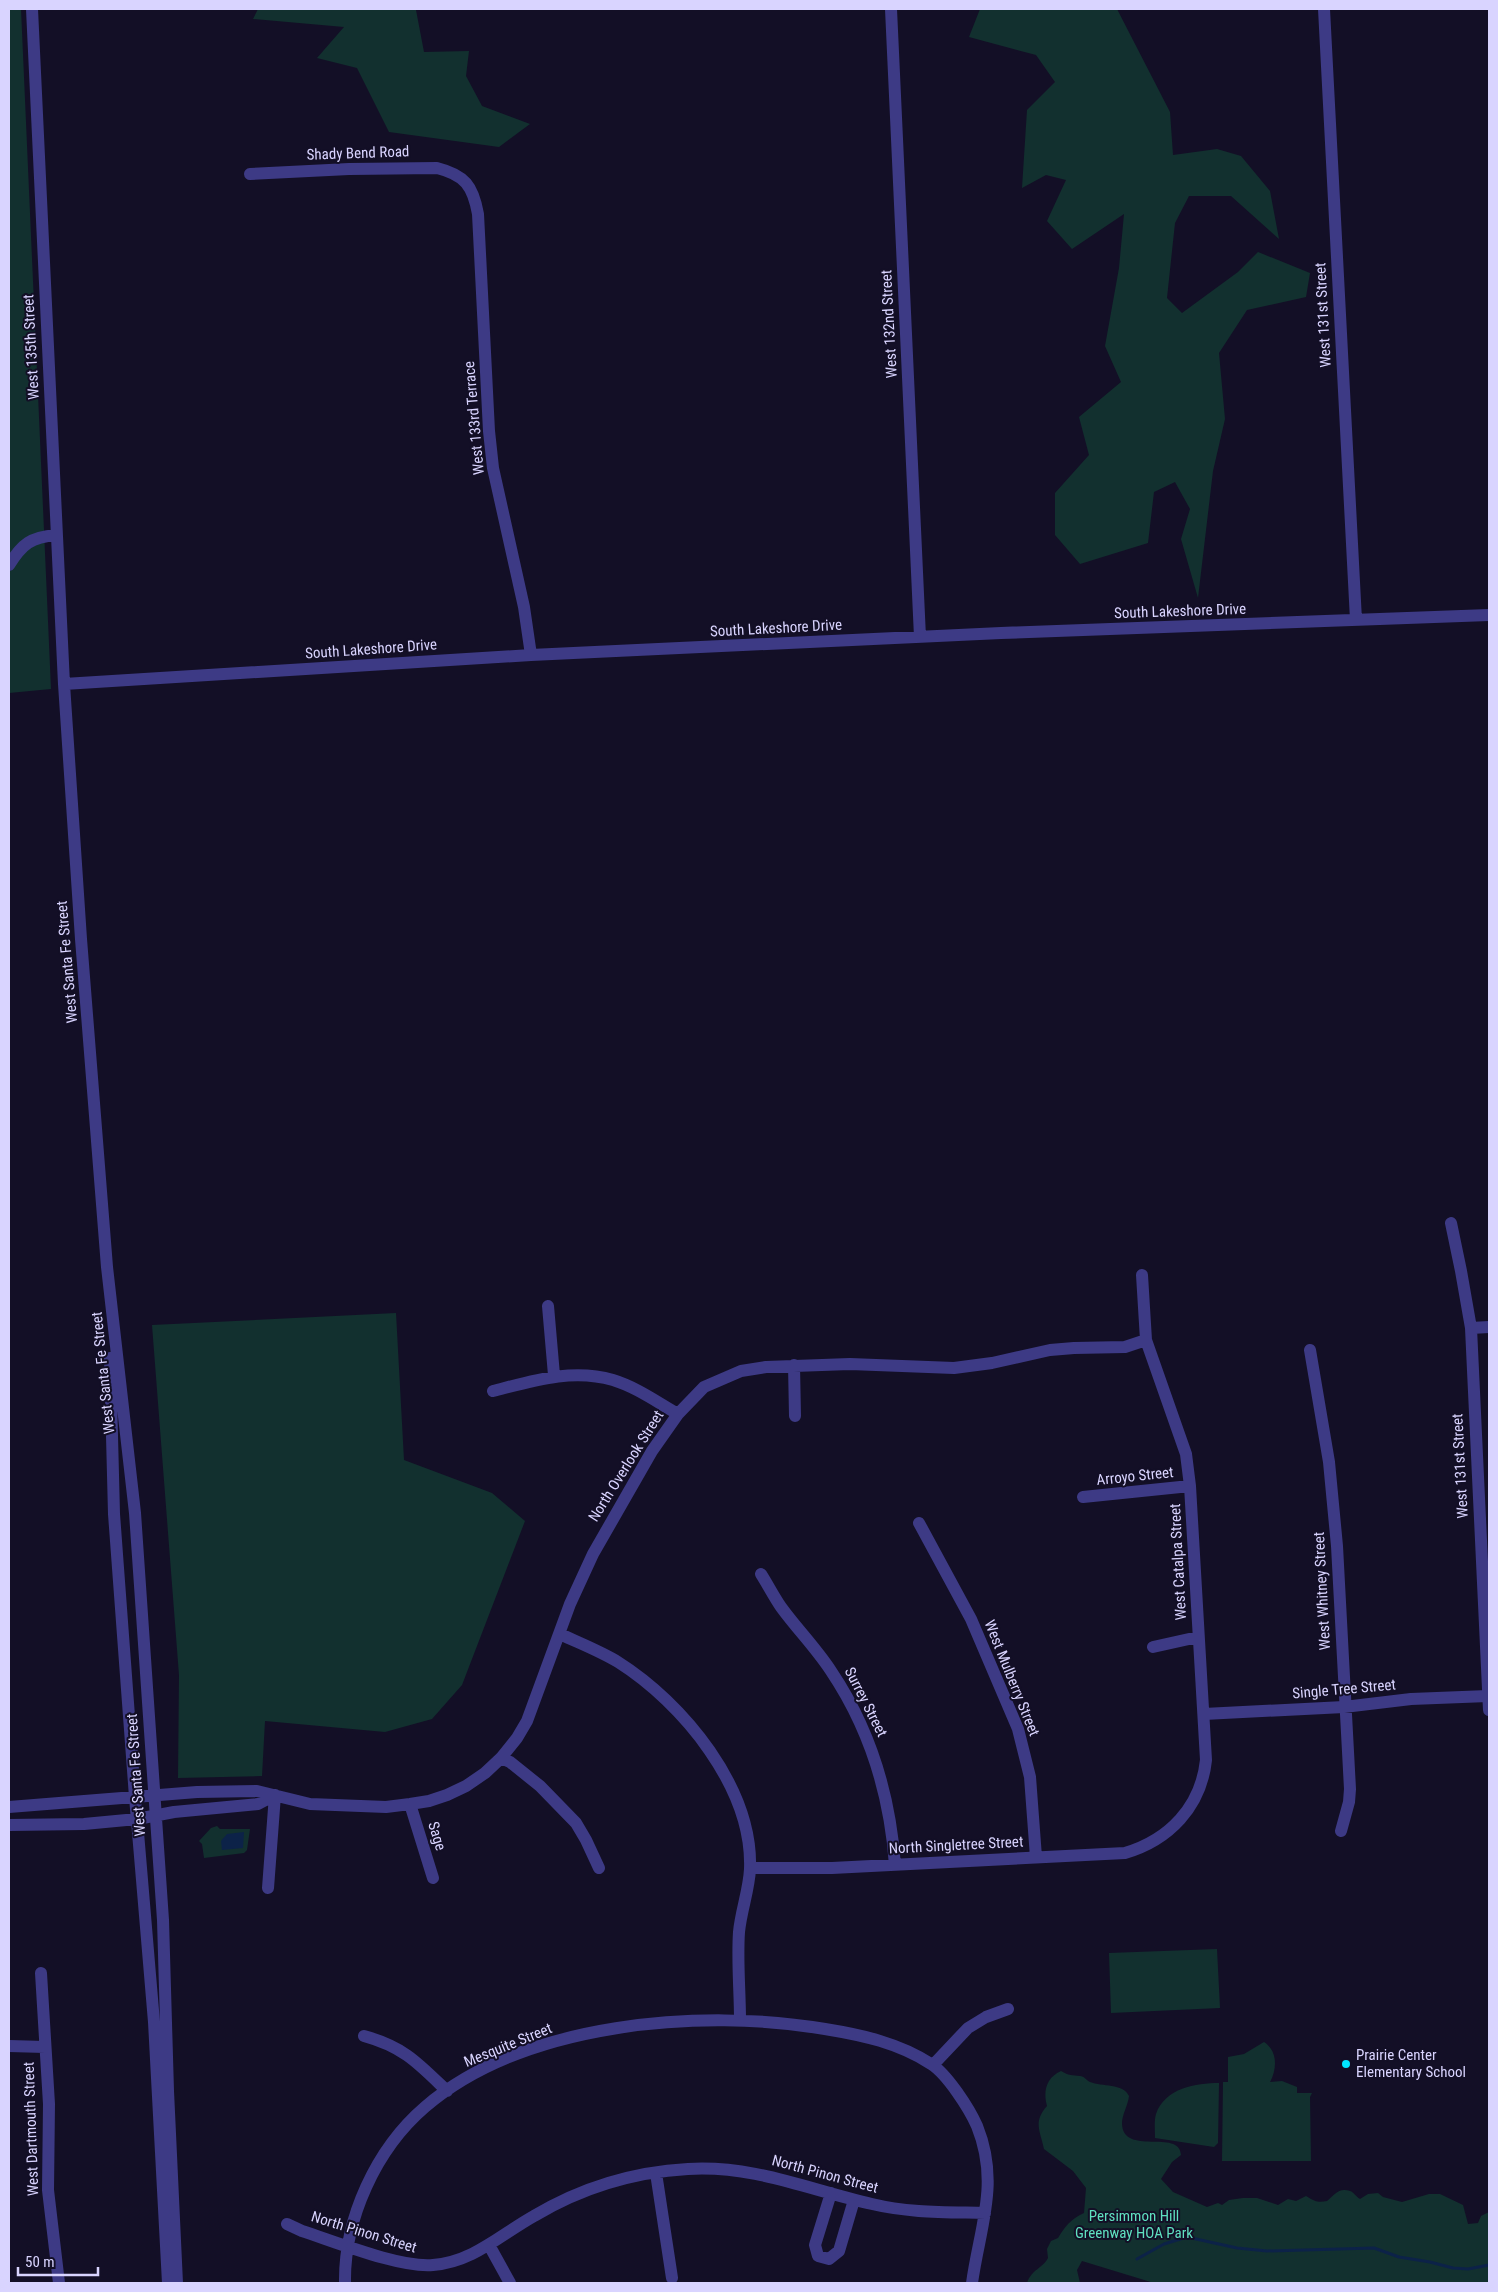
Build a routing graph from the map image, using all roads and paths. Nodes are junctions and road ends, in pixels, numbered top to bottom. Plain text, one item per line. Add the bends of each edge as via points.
1 (32, 9) edge
2 (891, 9) edge
3 (1324, 9) edge
4 (250, 174) dead end
5 (464, 179) joint
6 (56, 535) junction
7 (9, 565) edge
8 (1489, 614) edge
9 (1356, 620) junction
10 (920, 637) junction
11 (531, 655) junction
12 (64, 684) junction
13 (1451, 1223) dead end
14 (107, 1267) junction
15 (1142, 1275) dead end
16 (548, 1306) dead end
17 (1489, 1327) edge
18 (1470, 1328) junction
19 (1146, 1340) junction
20 (1310, 1350) dead end
21 (794, 1365) junction
22 (554, 1376) junction
23 (493, 1391) dead end
24 (678, 1414) junction
25 (795, 1416) dead end
26 (1190, 1486) junction
27 (1083, 1497) dead end
28 (919, 1523) dead end
29 (761, 1574) dead end
30 (1486, 1609) edge
31 (560, 1634) junction
32 (1198, 1637) junction
33 (1153, 1647) dead end
34 (1488, 1696) junction
35 (1344, 1707) junction
36 (1489, 1710) edge
37 (1204, 1714) junction
38 (502, 1758) junction
39 (154, 1795) junction
40 (275, 1795) junction
41 (135, 1797) junction
42 (410, 1804) junction
43 (9, 1807) edge
44 (156, 1816) junction
45 (137, 1819) junction
46 (9, 1825) edge
47 (1341, 1830) dead end
48 (1160, 1838) joint
49 (1036, 1856) junction
50 (895, 1865) junction
51 (599, 1868) dead end
52 (750, 1868) junction
53 (433, 1878) dead end
54 (268, 1888) dead end
55 (41, 1973) dead end
56 (1008, 2009) dead end
57 (740, 2020) junction
58 (364, 2036) dead end
59 (9, 2046) edge
60 (45, 2047) junction
61 (933, 2065) junction
62 (447, 2091) junction
63 (656, 2173) junction
64 (831, 2193) junction
65 (854, 2200) junction
66 (985, 2213) junction
67 (287, 2224) dead end
68 (489, 2245) junction
69 (349, 2246) junction
70 (672, 2278) dead end
71 (59, 2283) edge
72 (168, 2283) edge
73 (177, 2283) edge
74 (345, 2283) edge
75 (510, 2283) edge
76 (972, 2283) edge

1 - 6 street, West 135th Street
2 - 10 street, West 132nd Street
3 - 9 street, West 131st Street
4 - 5 street, Shady Bend Road via 422,167 451,171
5 - 11 street, West 133rd Terrace via 478,214 493,468 524,607
6 - 7 street via 27,542
6 - 12 street, West 135th Street
8 - 9 street, South Lakeshore Drive
9 - 10 street, South Lakeshore Drive
10 - 11 street, South Lakeshore Drive
11 - 12 street, South Lakeshore Drive
12 - 14 street, West Santa Fe Street
13 - 18 street, West 131st Street
14 - 39 street, West Santa Fe Street via 135,1513
14 - 41 street, West Santa Fe Street via 114,1514
15 - 19 street, West Catalpa Street
16 - 22 street
17 - 18 street
18 - 30 street, West 131st Street
19 - 21 street, North Overlook Street via 1125,1347 1058,1350 954,1368
19 - 26 street, West Catalpa Street via 1186,1454
20 - 35 street, West Whitney Street via 1329,1462
21 - 24 street, North Overlook Street via 741,1371 722,1378 704,1387
21 - 25 street
22 - 23 street
22 - 24 street via 613,1380 644,1393
24 - 31 street, North Overlook Street via 620,1503 570,1604
26 - 27 street, Arroyo Street
26 - 32 street, West Catalpa Street
28 - 49 street, West Mulberry Street via 979,1636 1018,1729 1030,1777
29 - 50 street, Surrey Street via 781,1607 830,1668 863,1727 886,1798
30 - 34 street, West 131st Street
31 - 38 street, North Overlook Street via 527,1720
31 - 52 street via 619,1663 669,1702 692,1726 715,1757 737,1805 749,1846
32 - 33 street
32 - 37 street, West Catalpa Street
34 - 35 street, Single Tree Street via 1411,1699
34 - 36 street, West 131st Street
35 - 37 street, Single Tree Street
35 - 47 street, West Whitney Street via 1350,1789
37 - 48 street, West Catalpa Street via 1206,1760 1200,1790 1190,1808
38 - 42 street, North Overlook Street via 466,1786 429,1801
38 - 51 street via 562,1806 586,1840
39 - 40 street, North Overlook Street via 257,1791
39 - 41 street, North Overlook Street
39 - 44 street, West Santa Fe Street
40 - 42 street, North Overlook Street via 310,1804
40 - 44 street via 258,1804
40 - 54 street
41 - 43 street, North Overlook Street
41 - 45 street, West Santa Fe Street
42 - 53 street, Sage
44 - 45 street
44 - 73 street, West Santa Fe Street via 164,1938
45 - 46 street via 84,1824
45 - 72 street, West Santa Fe Street via 154,2022
48 - 49 street, North Singletree Street via 1143,1848 1124,1853
49 - 50 street, North Singletree Street
50 - 52 street, North Singletree Street
52 - 57 street via 739,1931
55 - 60 street, West Dartmouth Street
56 - 61 street via 968,2028
57 - 61 street, Mesquite Street via 797,2024 868,2038 898,2047
57 - 62 street, Mesquite Street via 638,2024 563,2040 490,2067
58 - 62 street via 402,2050
59 - 60 street
60 - 71 street, West Dartmouth Street via 48,2190
61 - 66 street via 962,2098 976,2124 984,2148 989,2182
62 - 69 street, Mesquite Street via 425,2107 405,2128 379,2163 358,2208
63 - 64 street, North Pinon Street via 699,2168 753,2172
63 - 68 street, North Pinon Street via 631,2176 576,2194 533,2216
63 - 70 street
64 - 65 street, North Pinon Street
64 - 65 street via 815,2244 818,2256 823,2258 829,2259 839,2251
65 - 66 street, North Pinon Street via 924,2212
66 - 76 street
67 - 69 street, North Pinon Street
68 - 69 street, North Pinon Street via 469,2257 432,2266 399,2261
68 - 75 street
69 - 74 street, Mesquite Street

